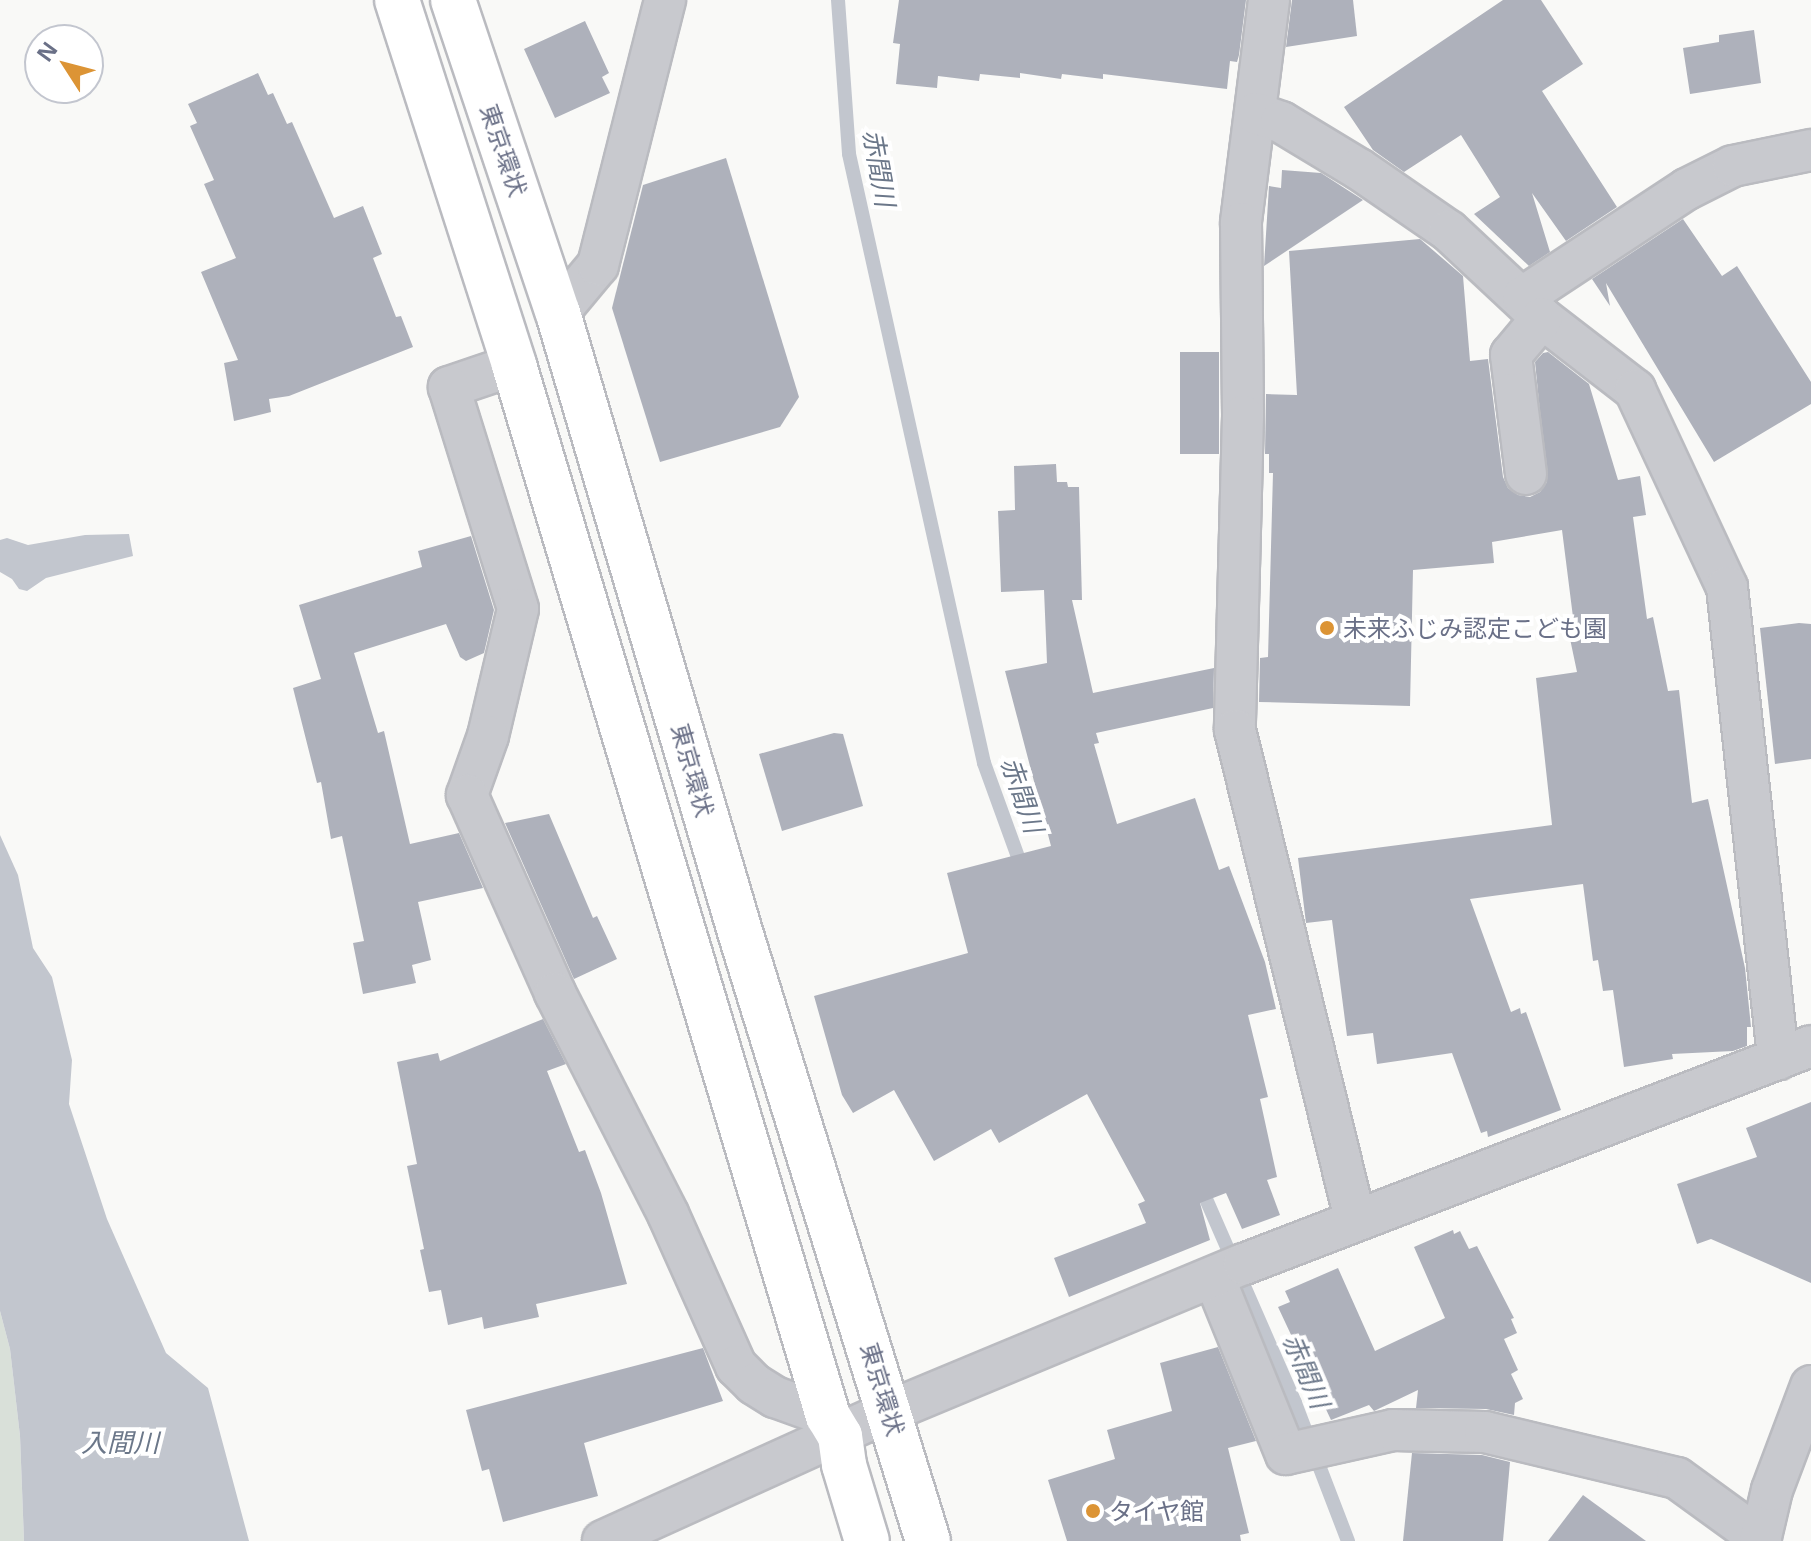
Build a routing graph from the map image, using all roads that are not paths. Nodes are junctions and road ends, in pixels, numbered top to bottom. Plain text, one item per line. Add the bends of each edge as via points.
1 (397, 0) edge
2 (453, 0) edge
3 (1269, 0) edge
4 (657, 8) edge
5 (1255, 113) junction
6 (1811, 150) edge
7 (1532, 307) junction
8 (558, 313) junction
9 (514, 365) junction
10 (1526, 474) dead end
11 (1794, 1052) edge
12 (1355, 1219) junction
13 (1229, 1270) junction
14 (1811, 1386) edge
15 (890, 1411) junction
16 (834, 1426) junction
17 (1760, 1540) edge
18 (603, 1541) edge
19 (867, 1541) edge
20 (928, 1541) edge

1 - 9 highway
2 - 8 highway, 東京環状
3 - 5 street
4 - 8 street via 598,265
5 - 7 street via 1281,122 1359,169 1449,231
5 - 12 street via 1241,223 1243,416 1235,730
6 - 7 street via 1733,166 1699,183
7 - 10 street via 1511,355
7 - 11 street via 1635,390 1727,587
8 - 15 highway, 東京環状 via 737,919
9 - 16 highway
9 - 16 street via 449,387 518,609 488,736 467,795 555,993 668,1214 736,1366 775,1397
11 - 12 street
12 - 13 street
13 - 15 street
13 - 17 street via 1286,1454 1393,1430 1485,1432 1677,1478
14 - 17 street via 1772,1490
15 - 16 street
15 - 20 highway, 東京環状
16 - 18 street
16 - 19 highway

